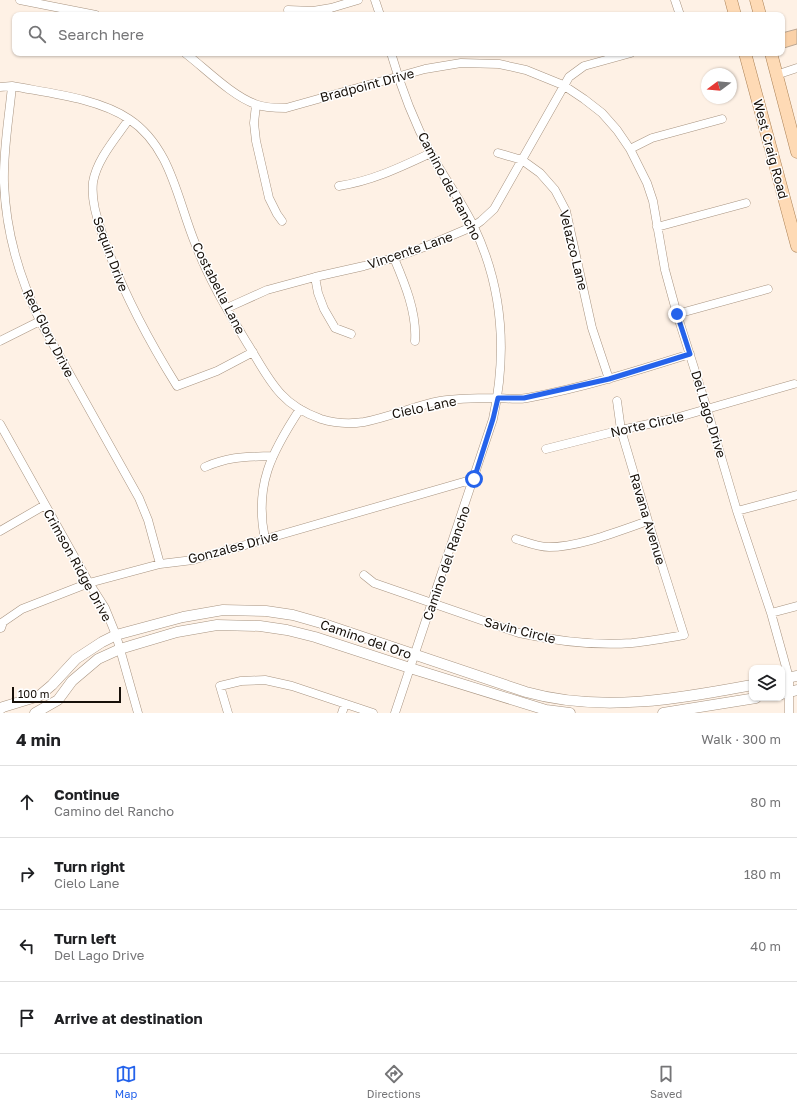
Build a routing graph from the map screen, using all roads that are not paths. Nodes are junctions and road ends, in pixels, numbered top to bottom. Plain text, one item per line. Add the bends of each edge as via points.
1 (20, 0) edge
2 (71, 0) edge
3 (358, 0) edge
4 (375, 0) edge
5 (676, 0) edge
6 (731, 0) edge
7 (756, 0) edge
8 (69, 9) junction
9 (288, 10) dead end
10 (82, 12) edge
11 (379, 12) edge
12 (679, 12) edge
13 (734, 12) edge
14 (759, 12) edge
15 (192, 56) edge
16 (392, 56) edge
17 (620, 56) edge
18 (746, 56) edge
19 (772, 56) edge
20 (797, 68) edge
21 (776, 75) junction
22 (398, 77) junction
23 (563, 85) junction
24 (12, 86) junction
25 (0, 87) edge
26 (256, 105) junction
27 (129, 119) junction
28 (722, 119) dead end
29 (630, 149) junction
30 (797, 152) edge
31 (431, 153) junction
32 (498, 153) dead end
33 (522, 160) junction
34 (339, 186) dead end
35 (746, 203) dead end
36 (282, 221) dead end
37 (474, 226) junction
38 (657, 227) junction
39 (797, 246) edge
40 (394, 258) junction
41 (315, 277) junction
42 (768, 289) dead end
43 (227, 308) junction
44 (677, 314) junction
45 (40, 321) junction
46 (351, 334) dead end
47 (0, 341) edge
48 (415, 342) dead end
49 (253, 352) junction
50 (690, 354) junction
51 (609, 379) junction
52 (794, 384) dead end
53 (498, 398) junction
54 (617, 400) dead end
55 (300, 409) junction
56 (707, 409) junction
57 (0, 424) edge
58 (621, 430) junction
59 (2, 434) edge
60 (546, 449) dead end
61 (273, 456) junction
62 (205, 467) dead end
63 (474, 479) junction
64 (797, 495) edge
65 (45, 505) junction
66 (737, 511) junction
67 (648, 521) junction
68 (0, 531) edge
69 (266, 539) junction
70 (516, 539) dead end
71 (160, 564) junction
72 (364, 575) dead end
73 (89, 583) junction
74 (432, 604) junction
75 (797, 606) edge
76 (771, 613) junction
77 (1, 628) dead end
78 (116, 635) junction
79 (684, 635) joint
80 (120, 649) junction
81 (415, 655) junction
82 (410, 668) junction
83 (789, 677) edge
84 (749, 686) edge
85 (789, 692) edge
86 (548, 698) junction
87 (749, 699) edge
88 (345, 704) junction
89 (0, 709) edge
90 (546, 712) edge
91 (35, 713) edge
92 (138, 713) edge
93 (228, 713) edge
94 (342, 713) edge
95 (373, 713) edge
96 (395, 713) edge
97 (570, 713) edge
98 (663, 713) edge
99 (789, 713) edge

1 - 8 street
2 - 8 street
3 - 9 street via 313,11
4 - 11 street
5 - 12 street
6 - 13 main road
7 - 14 main road
8 - 10 street
15 - 26 street, Bradpoint Drive via 235,94
16 - 22 street, Camino del Rancho
17 - 23 street, Vincente Lane via 584,66
18 - 39 main road, West Craig Road
19 - 21 main road, West Craig Road
20 - 21 street
21 - 30 main road, West Craig Road
22 - 23 street, Bradpoint Drive via 425,69 462,63 499,64 526,70
22 - 26 street, Bradpoint Drive via 286,108
22 - 31 street, Camino del Rancho via 414,119
23 - 29 street, Del Lago Drive via 602,113
23 - 33 street, Vincente Lane
24 - 25 street, Costabella Lane
24 - 27 street, Costabella Lane via 90,102 110,108
24 - 45 street, Red Glory Drive via 4,161 8,227 19,270
26 - 36 street via 256,141 269,198
27 - 43 street, Costabella Lane via 157,146 167,163 195,243
27 - 49 street, Sequin Drive via 97,168 93,182 93,197 112,262 129,302 154,349 177,386 217,371
28 - 29 street via 652,138
29 - 38 street, Del Lago Drive via 647,183
31 - 34 street via 381,176
31 - 37 street, Camino del Rancho
32 - 33 street, Velazco Lane
33 - 37 street, Vincente Lane via 494,209
33 - 51 street, Velazco Lane via 540,173 555,190 566,211 592,328
35 - 38 street
37 - 40 street, Vincente Lane
37 - 53 street, Camino del Rancho via 495,287 502,358
38 - 44 street, Del Lago Drive
40 - 41 street, Vincente Lane
40 - 48 street via 410,298 416,328
41 - 43 street, Vincente Lane via 267,290
41 - 46 street via 324,309 335,328
42 - 44 street
43 - 49 street, Costabella Lane
44 - 50 street, Del Lago Drive
45 - 47 street
45 - 71 street, Red Glory Drive via 139,498
49 - 55 street, Costabella Lane via 282,395
50 - 51 street, Cielo Lane
50 - 56 street, Del Lago Drive
51 - 53 street, Cielo Lane via 524,398
52 - 56 street, Norte Circle
53 - 55 street, Cielo Lane via 440,401 363,422 342,423
53 - 63 street, Camino del Rancho
54 - 58 street, Ravana Avenue
55 - 61 street
56 - 58 street, Norte Circle
56 - 66 street, Del Lago Drive
57 - 59 street, Crimson Ridge Drive
58 - 60 street, Norte Circle
58 - 67 street, Ravana Avenue
59 - 65 street, Crimson Ridge Drive
61 - 62 street via 238,457
61 - 69 street via 264,483 261,506
63 - 69 street, Gonzales Drive
63 - 74 street, Camino del Rancho
64 - 66 street
65 - 68 street
65 - 73 street, Crimson Ridge Drive
66 - 76 street, Del Lago Drive
67 - 70 street via 573,545 548,547
67 - 79 street, Ravana Avenue
69 - 71 street, Gonzales Drive via 193,560
71 - 73 street, Gonzales Drive
72 - 74 street, Savin Circle via 374,584
73 - 77 street, Gonzales Drive via 22,609 3,622
73 - 78 street, Crimson Ridge Drive via 105,608
74 - 79 street, Savin Circle via 519,633 580,643 632,643
74 - 81 street, Camino del Rancho
75 - 76 street
76 - 83 street, Del Lago Drive
78 - 80 street, Crimson Ridge Drive
78 - 81 street, Camino del Oro via 182,617 223,610 266,611 321,623
78 - 89 street, Camino del Oro via 76,659 39,696
80 - 82 street, Camino del Oro via 177,632 217,625 260,626 315,637
80 - 91 street, Camino del Oro via 98,659 72,681 58,700
80 - 92 street, Crimson Ridge Drive
81 - 82 street, Camino del Rancho
81 - 86 street, Camino del Oro
82 - 90 street, Camino del Oro
82 - 96 street, Camino del Rancho
83 - 85 street, Del Lago Drive
84 - 86 street, Camino del Oro via 650,702 579,703
85 - 99 street, Del Lago Drive
86 - 90 street
87 - 98 street
88 - 93 street via 292,686 265,680 240,681 220,686
88 - 94 street
88 - 95 street
90 - 97 street, Camino del Oro

